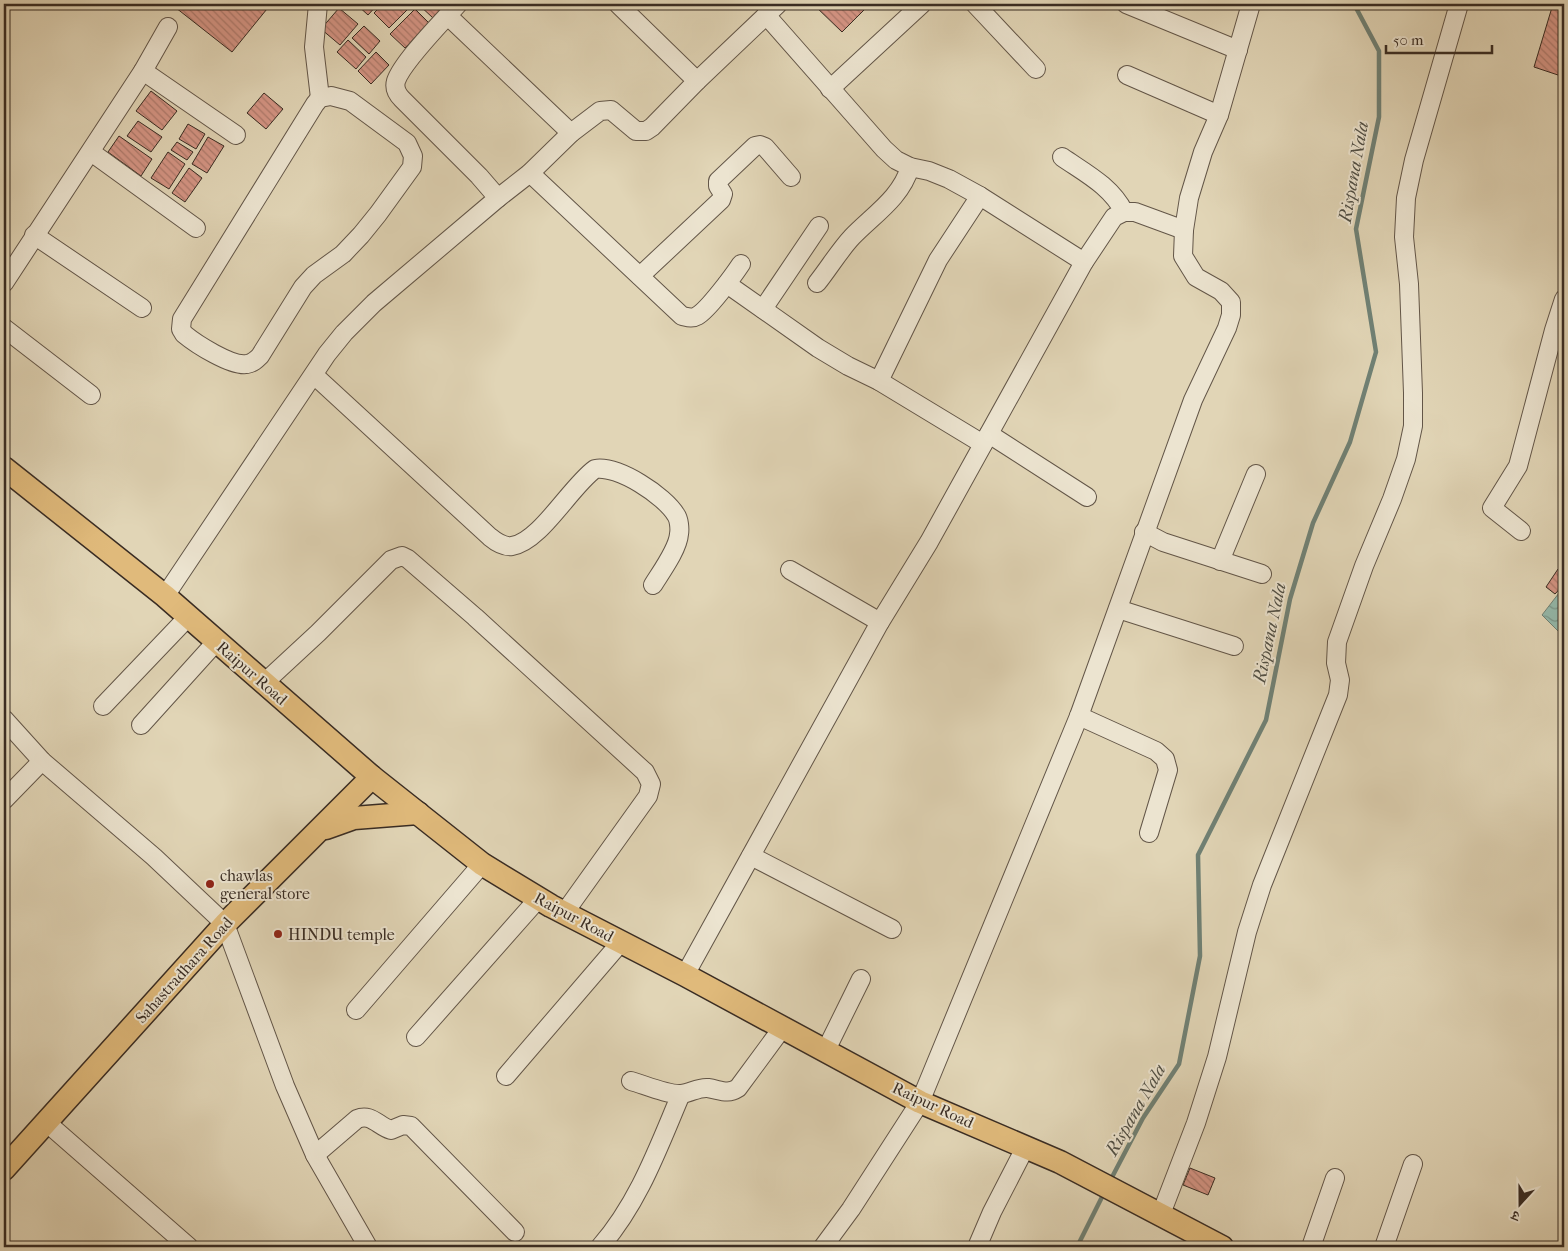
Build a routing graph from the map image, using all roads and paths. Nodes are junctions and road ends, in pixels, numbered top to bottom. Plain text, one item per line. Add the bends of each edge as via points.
1 (318, 4) edge
2 (618, 4) edge
3 (922, 4) edge
4 (974, 4) edge
5 (1126, 4) edge
6 (1252, 4) edge
7 (1459, 4) edge
8 (453, 10) edge
9 (772, 10) edge
10 (168, 27) dead end
11 (1238, 50) junction
12 (1036, 69) dead end
13 (143, 71) junction
14 (1127, 75) dead end
15 (697, 80) junction
16 (830, 89) junction
17 (320, 98) junction
18 (1219, 115) junction
19 (571, 133) junction
20 (236, 135) dead end
21 (91, 152) junction
22 (1062, 157) dead end
23 (910, 167) junction
24 (530, 173) junction
25 (791, 177) dead end
26 (980, 196) junction
27 (498, 198) junction
28 (1124, 212) junction
29 (819, 226) dead end
30 (196, 228) dead end
31 (1184, 230) junction
32 (34, 235) junction
33 (1084, 262) junction
34 (741, 264) dead end
35 (640, 276) junction
36 (4, 283) edge
37 (817, 283) dead end
38 (727, 284) junction
39 (1564, 299) edge
40 (142, 308) dead end
41 (763, 309) junction
42 (4, 328) edge
43 (314, 375) junction
44 (878, 381) junction
45 (91, 395) dead end
46 (986, 439) junction
47 (4, 468) edge
48 (1256, 474) dead end
49 (1087, 497) dead end
50 (1521, 531) dead end
51 (1144, 532) junction
52 (1220, 561) junction
53 (790, 570) dead end
54 (1262, 574) dead end
55 (652, 585) dead end
56 (165, 596) junction
57 (1118, 609) junction
58 (188, 617) junction
59 (880, 622) junction
60 (216, 642) junction
61 (1234, 646) dead end
62 (264, 684) junction
63 (103, 706) dead end
64 (1079, 716) junction
65 (4, 719) edge
66 (141, 726) dead end
67 (42, 761) junction
68 (372, 776) junction
69 (4, 800) edge
70 (418, 813) junction
71 (320, 830) junction
72 (1149, 834) dead end
73 (750, 856) junction
74 (482, 864) junction
75 (538, 898) junction
76 (565, 912) junction
77 (225, 924) junction
78 (892, 929) dead end
79 (621, 942) junction
80 (684, 974) junction
81 (861, 979) dead end
82 (356, 1010) dead end
83 (783, 1027) junction
84 (416, 1037) dead end
85 (826, 1050) junction
86 (506, 1076) dead end
87 (631, 1081) dead end
88 (681, 1094) junction
89 (920, 1102) junction
90 (46, 1122) junction
91 (1026, 1146) junction
92 (315, 1155) junction
93 (1413, 1164) dead end
94 (4, 1169) edge
95 (1335, 1178) dead end
96 (1161, 1214) junction
97 (515, 1232) dead end
98 (189, 1247) edge
99 (368, 1247) edge
100 (600, 1247) edge
101 (822, 1247) edge
102 (977, 1247) edge
103 (1222, 1247) edge
104 (1311, 1247) edge
105 (1384, 1247) edge

1 - 17 street via 314,47
2 - 15 street
3 - 16 street
4 - 12 street
5 - 11 street
6 - 11 street
7 - 96 street via 1406,198 1404,237 1409,284 1413,426 1406,459 1337,642 1338,695 1262,885 1247,932 1217,1057
8 - 19 street
8 - 27 street via 408,62 396,82 396,89
9 - 15 street
9 - 16 street
10 - 13 street
11 - 18 street
13 - 20 street
13 - 21 street
14 - 18 street
15 - 19 street via 646,131 636,131 607,110
16 - 23 street via 884,149
17 - 17 street via 336,96 350,101 407,144 413,156 412,167 355,242 303,287 260,356 246,365 234,363 184,334 182,320
18 - 31 street via 1203,152 1189,198
19 - 24 street
21 - 30 street
21 - 32 street
22 - 28 street via 1110,191
23 - 26 street via 949,179
23 - 37 street via 900,188 852,238
24 - 27 street
24 - 35 street
25 - 35 street via 765,147 755,146 718,182 723,194 721,200
26 - 33 street
26 - 44 street via 938,260
27 - 43 street via 374,303 333,347
28 - 31 street via 1135,212
28 - 33 street via 1114,217
29 - 41 street
31 - 51 street via 1183,256 1196,277 1221,291 1231,302 1231,315 1193,400
32 - 36 street
32 - 40 street
33 - 46 street
34 - 38 street
35 - 38 street via 674,310 691,318 699,315
38 - 41 street
39 - 50 street via 1518,466 1492,508
41 - 44 street via 818,348
42 - 45 street
43 - 55 street via 490,537 505,545 524,541 538,530 595,469 621,473 640,484 668,503 678,517 680,535 668,562
43 - 56 street
44 - 46 street
46 - 49 street
46 - 59 street
47 - 56 main road, Raipur Road
48 - 52 street
51 - 52 street via 1163,542
51 - 57 street
52 - 54 street
53 - 59 street
56 - 58 main road, Raipur Road
57 - 61 street
57 - 64 street
58 - 60 main road, Raipur Road
58 - 63 street
59 - 73 street
60 - 62 main road, Raipur Road
60 - 66 street
62 - 68 main road, Raipur Road
62 - 76 street via 390,560 402,556 414,563 645,772 651,784 648,796
64 - 72 street via 1156,751 1165,759 1168,770
64 - 89 street
65 - 67 street
67 - 69 street
67 - 77 street via 154,857
68 - 70 main road, Raipur Road
68 - 71 main road, Sahastradhara Road
70 - 71 main road via 354,818
70 - 74 main road, Raipur Road
71 - 77 main road, Sahastradhara Road
73 - 78 street
73 - 80 street
74 - 75 main road, Raipur Road
74 - 82 street
75 - 76 main road, Raipur Road
75 - 84 street
76 - 79 main road, Raipur Road
77 - 90 main road, Sahastradhara Road
77 - 92 street via 285,1086
79 - 80 main road, Raipur Road
79 - 86 street
80 - 83 main road, Raipur Road
81 - 85 street
83 - 85 main road, Raipur Road
83 - 88 street via 732,1092 698,1088
85 - 89 main road, Raipur Road
87 - 88 street
88 - 100 street via 630,1205
89 - 91 main road, Raipur Road
89 - 101 street
90 - 94 main road, Sahastradhara Road
90 - 98 street
91 - 96 main road, Raipur Road
91 - 102 street
92 - 97 street via 364,1116 391,1130 411,1126
92 - 99 street
93 - 105 street
95 - 104 street
96 - 103 main road, Raipur Road

